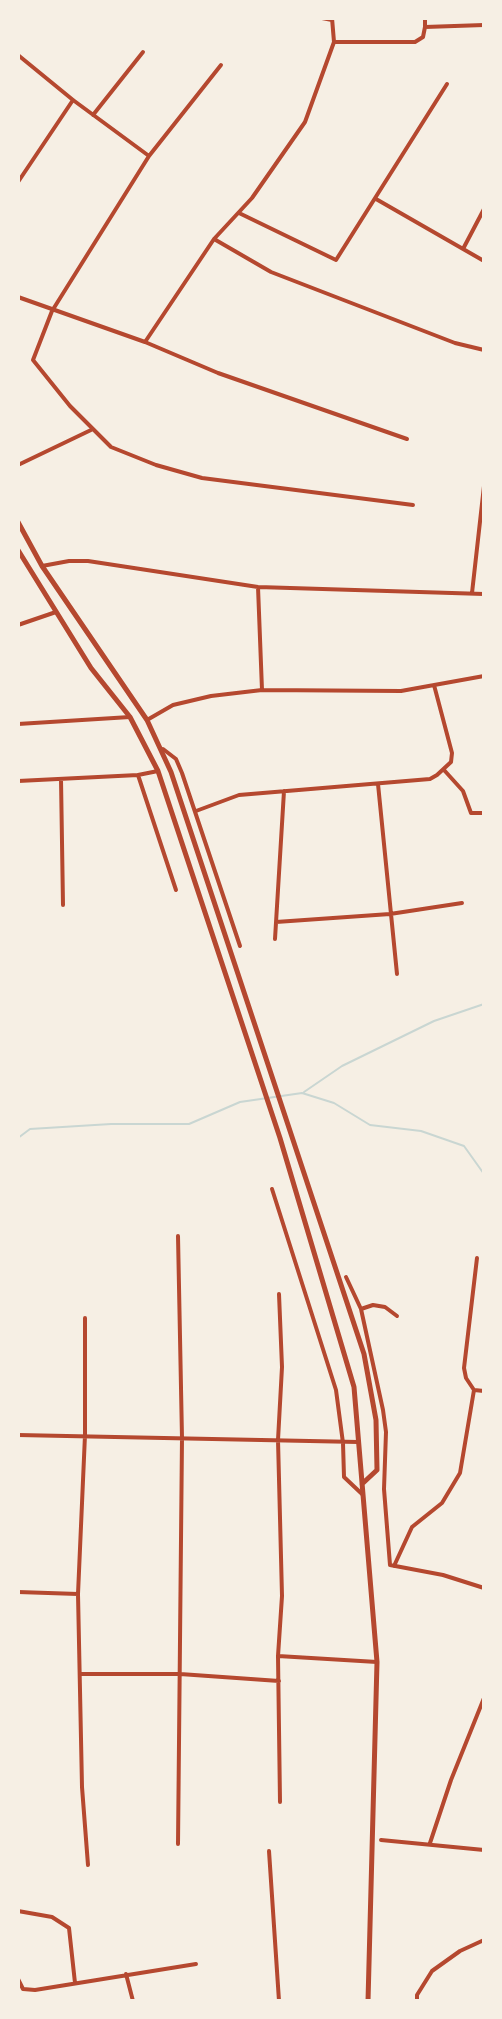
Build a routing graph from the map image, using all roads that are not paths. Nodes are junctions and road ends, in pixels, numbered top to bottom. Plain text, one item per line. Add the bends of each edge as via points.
1 (322, 18) edge
2 (425, 18) edge
3 (332, 19) edge
4 (484, 25) edge
5 (425, 27) junction
6 (334, 42) junction
7 (143, 52) dead end
8 (18, 55) edge
9 (221, 65) dead end
10 (447, 84) dead end
11 (73, 100) junction
12 (93, 115) junction
13 (149, 156) junction
14 (18, 182) edge
15 (376, 199) junction
16 (484, 209) edge
17 (239, 213) junction
18 (214, 239) junction
19 (463, 249) junction
20 (484, 261) edge
21 (18, 297) edge
22 (52, 311) junction
23 (145, 342) junction
24 (484, 350) edge
25 (92, 430) junction
26 (407, 440) dead end
27 (18, 465) edge
28 (484, 486) edge
29 (413, 505) dead end
30 (18, 522) edge
31 (18, 550) edge
32 (42, 566) junction
33 (258, 587) junction
34 (472, 593) junction
35 (484, 594) edge
36 (56, 612) junction
37 (18, 624) edge
38 (484, 676) edge
39 (434, 685) junction
40 (262, 690) junction
41 (130, 717) junction
42 (147, 720) junction
43 (18, 724) edge
44 (163, 749) junction
45 (444, 770) junction
46 (158, 771) junction
47 (138, 775) junction
48 (61, 779) junction
49 (18, 781) edge
50 (378, 784) junction
51 (284, 791) junction
52 (196, 812) junction
53 (484, 813) edge
54 (176, 890) dead end
55 (462, 903) dead end
56 (63, 905) dead end
57 (390, 914) junction
58 (276, 922) junction
59 (275, 939) dead end
60 (240, 946) dead end
61 (397, 974) dead end
62 (272, 1189) dead end
63 (178, 1236) dead end
64 (477, 1258) dead end
65 (346, 1277) dead end
66 (279, 1294) dead end
67 (361, 1309) junction
68 (397, 1316) dead end
69 (85, 1318) dead end
70 (474, 1390) junction
71 (484, 1391) edge
72 (18, 1435) edge
73 (85, 1435) junction
74 (182, 1438) junction
75 (279, 1440) junction
76 (358, 1442) junction
77 (343, 1443) junction
78 (362, 1484) junction
79 (363, 1494) junction
80 (394, 1566) junction
81 (484, 1588) edge
82 (18, 1592) edge
83 (78, 1594) junction
84 (278, 1656) junction
85 (377, 1662) junction
86 (80, 1674) junction
87 (180, 1674) junction
88 (279, 1680) junction
89 (484, 1698) edge
90 (280, 1802) dead end
91 (381, 1840) dead end
92 (430, 1843) junction
93 (178, 1844) dead end
94 (484, 1850) edge
95 (270, 1851) dead end
96 (88, 1865) dead end
97 (18, 1911) edge
98 (484, 1940) edge
99 (196, 1964) dead end
100 (126, 1974) junction
101 (18, 1978) edge
102 (75, 1983) junction
103 (133, 2001) edge
104 (279, 2001) edge
105 (368, 2001) edge
106 (417, 2001) edge

1 - 3 street
2 - 5 street
3 - 6 street
4 - 5 street
5 - 6 street via 423,38 415,42
6 - 17 street via 305,122
7 - 12 street
8 - 11 street
9 - 13 street
10 - 15 street
11 - 12 street
11 - 14 street
12 - 13 street
13 - 22 street
15 - 17 street via 336,260
15 - 19 street
16 - 19 street
17 - 18 street
18 - 23 street
18 - 24 street via 271,272 455,343
19 - 20 street
21 - 22 street
22 - 23 street
22 - 25 street via 33,360
23 - 26 street via 218,373
25 - 27 street
25 - 29 street via 111,447 202,478
28 - 34 street
30 - 32 main road
31 - 36 main road
32 - 33 street via 88,561
32 - 42 main road
33 - 34 street
33 - 40 street
34 - 35 street
36 - 37 street
36 - 41 main road via 91,668
38 - 39 street
39 - 40 street via 401,691
39 - 45 street via 452,753
40 - 42 street via 173,705
41 - 43 street
41 - 46 main road
42 - 44 main road
44 - 52 street via 176,759
44 - 78 main road via 364,1354 376,1420 377,1470
45 - 50 street via 430,779
45 - 53 street via 463,791 471,813
46 - 47 street
46 - 76 main road via 280,1138 346,1359 354,1387
47 - 48 street
47 - 54 street
48 - 49 street
48 - 56 street
50 - 51 street
50 - 57 street
51 - 52 street via 239,795
51 - 58 street
52 - 60 street
55 - 57 street
57 - 58 street
57 - 61 street
58 - 59 street
62 - 77 street via 336,1390
63 - 74 street
64 - 70 street via 464,1368 465,1378
65 - 67 street
66 - 75 street
67 - 68 street via 385,1307
67 - 80 street via 383,1410 388,1552 390,1565
69 - 73 street
70 - 71 street
70 - 80 street via 460,1473 442,1503 412,1527
72 - 73 street
73 - 74 street
73 - 83 street
74 - 75 street
74 - 87 street
75 - 77 street
75 - 84 street via 282,1596
76 - 77 street
76 - 78 main road
77 - 79 street via 344,1477
78 - 79 main road
79 - 85 main road
80 - 81 street
82 - 83 street
83 - 86 street
84 - 85 street
84 - 88 street
85 - 105 main road
86 - 87 street
86 - 96 street
87 - 88 street
87 - 93 street
88 - 90 street
89 - 92 street
91 - 92 street
92 - 94 street
95 - 104 street
97 - 102 street via 52,1917 69,1928
98 - 106 street via 432,1971
99 - 100 street
100 - 102 street
100 - 103 street
101 - 102 street via 26,1990

